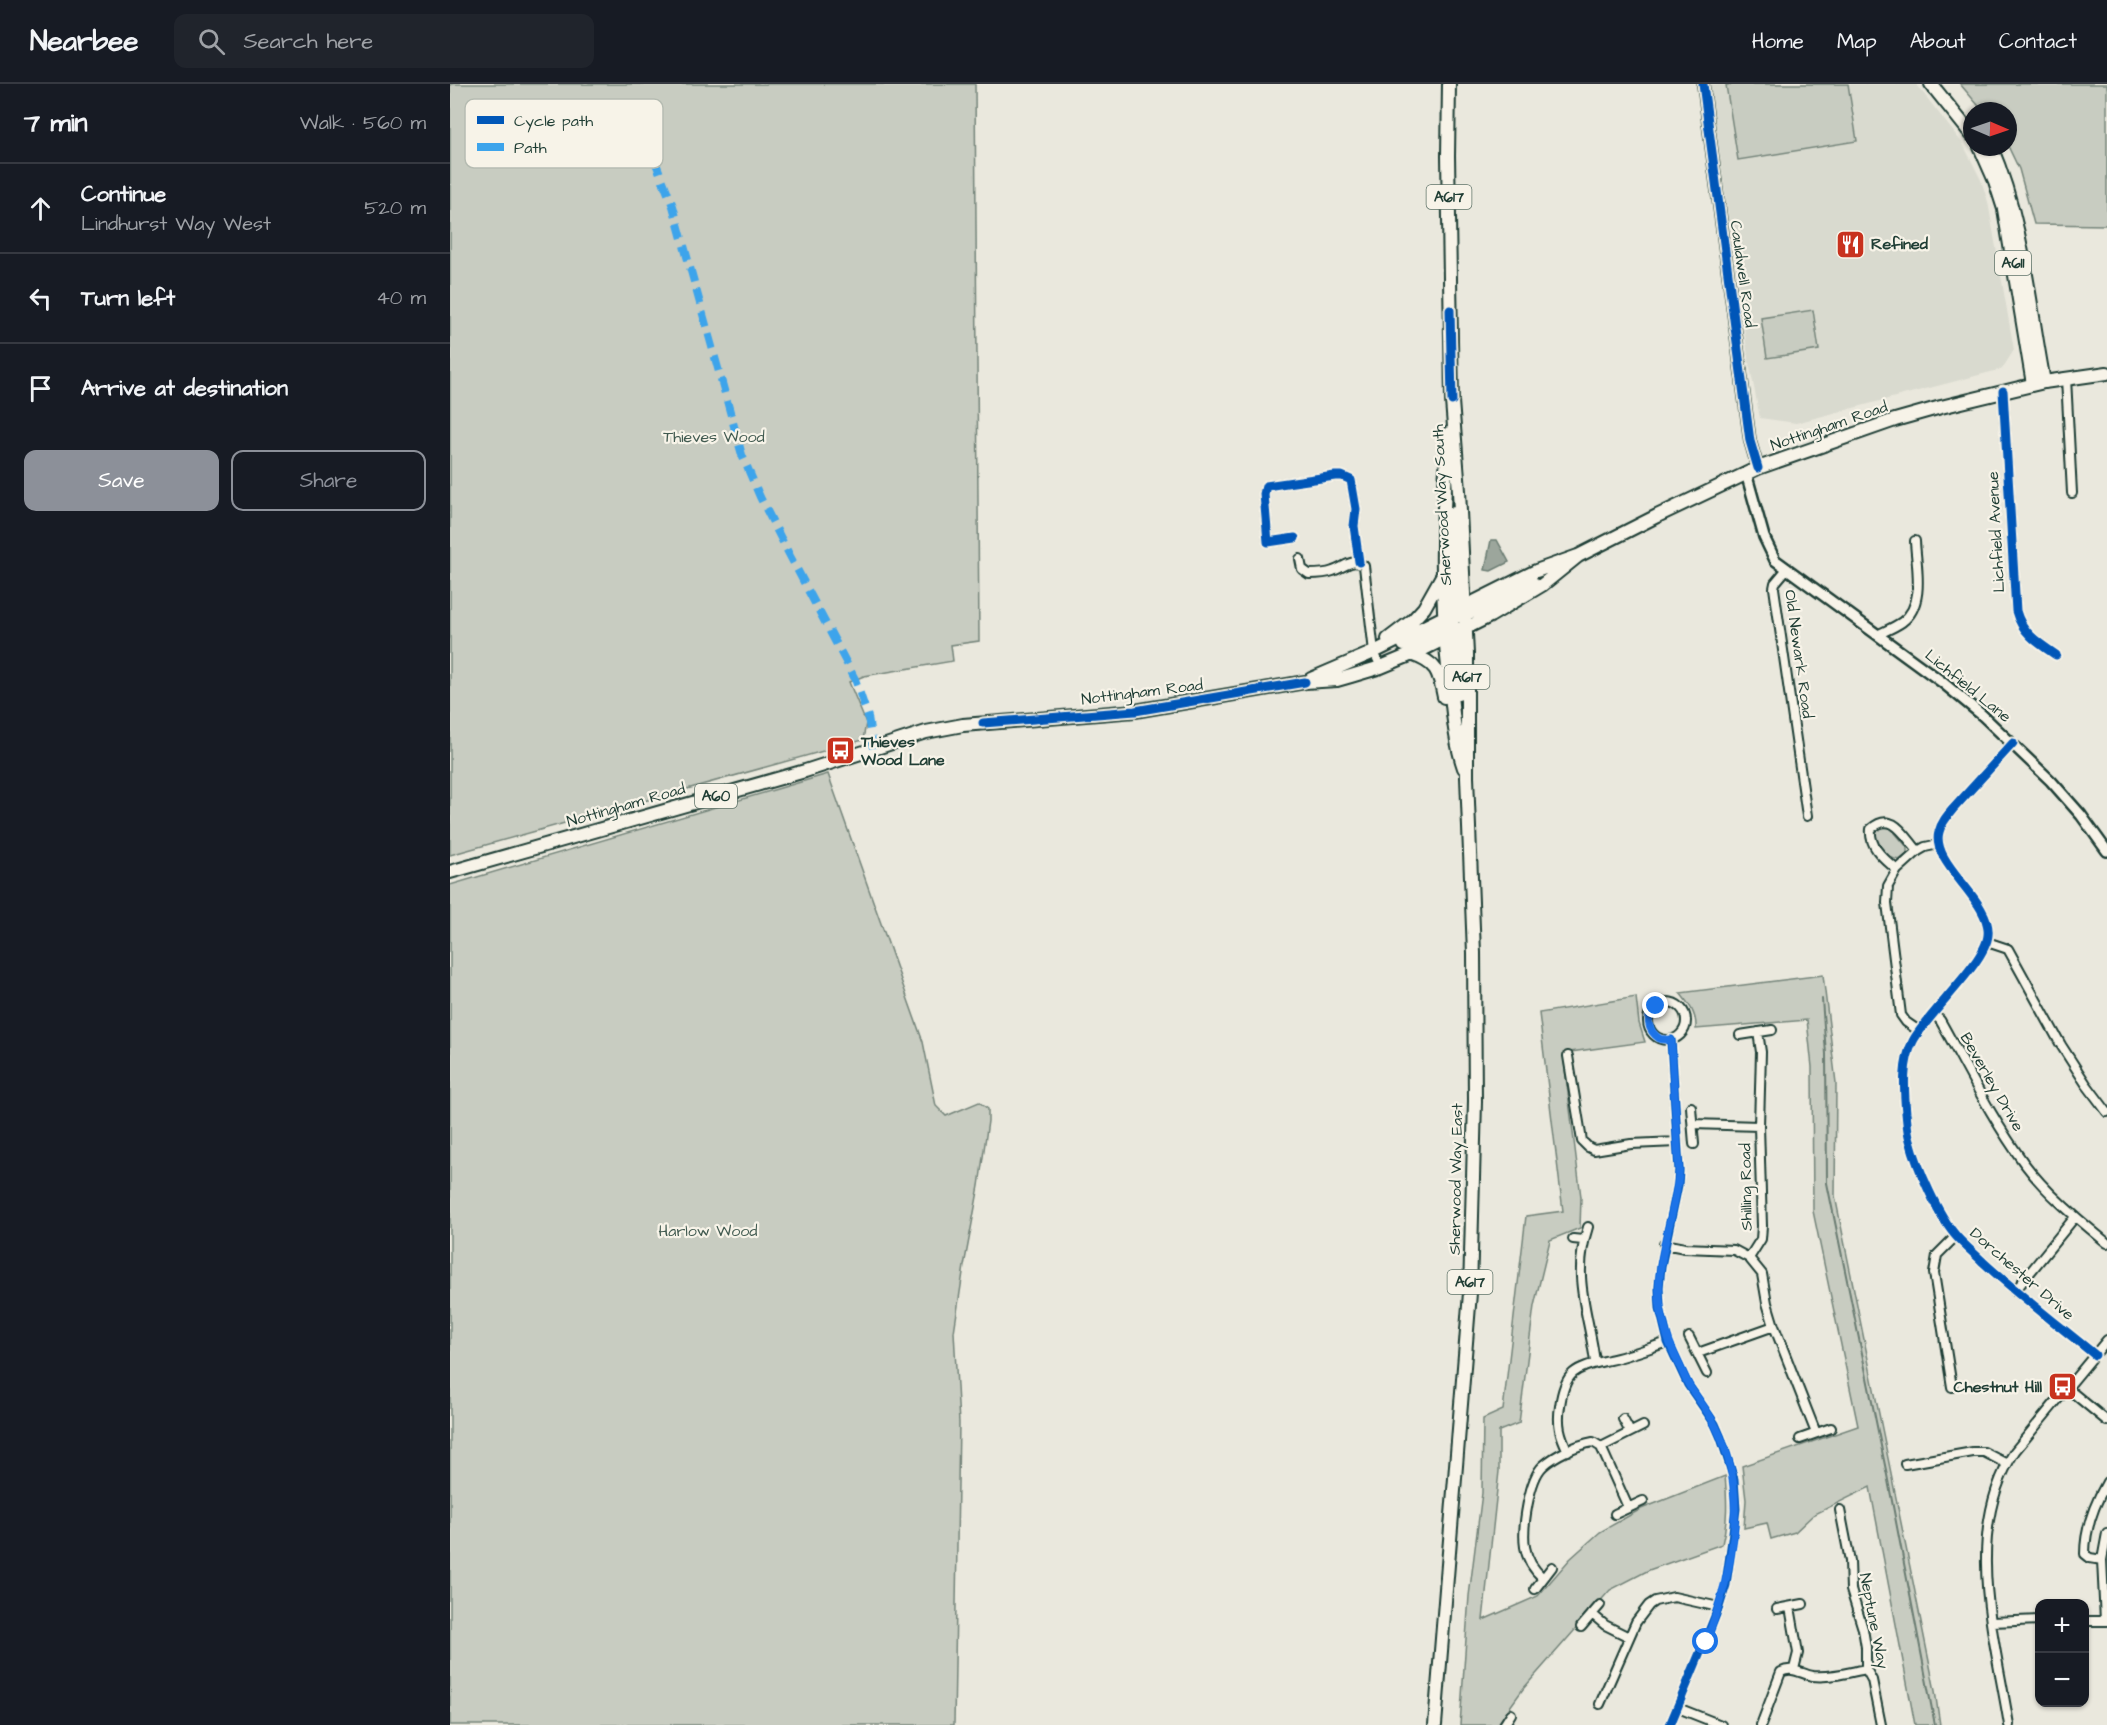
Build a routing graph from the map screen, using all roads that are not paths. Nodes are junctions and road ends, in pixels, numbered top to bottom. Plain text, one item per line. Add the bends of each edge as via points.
1 (1449, 84) edge
2 (1703, 84) edge
3 (1931, 84) edge
4 (1941, 84) edge
5 (1963, 110) edge
6 (1963, 124) edge
7 (1984, 156) edge
8 (1995, 156) edge
9 (2107, 374) edge
10 (2066, 378) junction
11 (2038, 383) junction
12 (2003, 391) junction
13 (1452, 401) junction
14 (1752, 470) junction
15 (2072, 493) dead end
16 (1296, 538) dead end
17 (1915, 541) dead end
18 (1578, 556) junction
19 (1300, 560) dead end
20 (1359, 562) junction
21 (1786, 570) junction
22 (1443, 576) junction
23 (1455, 622) junction
24 (1877, 635) junction
25 (1374, 652) junction
26 (1411, 654) junction
27 (2056, 655) dead end
28 (1381, 667) junction
29 (1305, 682) junction
30 (1455, 723) junction
31 (2013, 743) junction
32 (1467, 777) junction
33 (1807, 816) dead end
34 (1939, 844) junction
35 (1918, 851) junction
36 (2107, 851) edge
37 (1897, 870) junction
38 (450, 873) edge
39 (1987, 942) junction
40 (1933, 1014) junction
41 (1772, 1030) dead end
42 (1919, 1031) junction
43 (1758, 1032) junction
44 (1740, 1035) dead end
45 (1671, 1040) junction
46 (1568, 1056) dead end
47 (1691, 1107) dead end
48 (2107, 1112) edge
49 (1693, 1124) junction
50 (1759, 1126) junction
51 (1677, 1142) junction
52 (1694, 1144) dead end
53 (2075, 1217) junction
54 (1588, 1227) dead end
55 (1956, 1236) junction
56 (1573, 1239) dead end
57 (1583, 1240) junction
58 (2107, 1243) edge
59 (1664, 1244) junction
60 (1749, 1258) junction
61 (2015, 1291) junction
62 (1774, 1326) junction
63 (1689, 1337) dead end
64 (2107, 1340) edge
65 (1668, 1342) junction
66 (1698, 1353) junction
67 (2095, 1355) junction
68 (1595, 1362) junction
69 (1707, 1373) dead end
70 (1959, 1374) dead end
71 (1950, 1376) junction
72 (1952, 1387) dead end
73 (2067, 1388) junction
74 (1623, 1419) dead end
75 (2107, 1421) edge
76 (1643, 1426) dead end
77 (1831, 1428) dead end
78 (1630, 1432) junction
79 (1816, 1433) junction
80 (1800, 1439) dead end
81 (1601, 1447) junction
82 (1568, 1451) junction
83 (1905, 1464) dead end
84 (2007, 1464) junction
85 (2107, 1482) edge
86 (1643, 1501) dead end
87 (1628, 1507) junction
88 (1840, 1510) dead end
89 (1615, 1514) dead end
90 (1842, 1522) junction
91 (1831, 1524) dead end
92 (2107, 1533) edge
93 (2102, 1560) junction
94 (1552, 1567) dead end
95 (1543, 1578) junction
96 (1535, 1589) dead end
97 (1803, 1604) dead end
98 (1600, 1605) dead end
99 (1719, 1607) junction
100 (1790, 1607) junction
101 (1777, 1609) dead end
102 (1592, 1614) junction
103 (2035, 1620) edge
104 (2089, 1621) edge
105 (2106, 1621) edge
106 (1992, 1622) junction
107 (1581, 1627) dead end
108 (1629, 1637) junction
109 (1866, 1669) junction
110 (1794, 1670) junction
111 (1600, 1704) dead end
112 (1678, 1708) junction
113 (1511, 1714) dead end
114 (1435, 1725) edge
115 (1505, 1725) edge
116 (1671, 1725) edge
117 (1721, 1725) edge
118 (1761, 1725) edge
119 (1881, 1725) edge
120 (2009, 1725) edge

1 - 13 main road, Sherwood Way South / A617
2 - 14 street, Cauldwell Road
3 - 6 main road
4 - 5 main road
7 - 11 main road, A611 via 2004,209
8 - 11 main road, A611 via 2015,216
9 - 10 main road, Nottingham Road / A60
10 - 11 main road, Nottingham Road / A60
10 - 15 street
11 - 12 main road, Nottingham Road / A60
12 - 14 main road, Nottingham Road / A60 via 1894,420
12 - 27 street, Lichfield Avenue via 2016,611 2028,634
13 - 22 main road, Sherwood Way South / A617 via 1442,514
13 - 23 main road, Sherwood Way South / A617 via 1459,491
14 - 18 main road, Nottingham Road / A60
14 - 21 street, Old Newark Road via 1767,548
16 - 20 street via 1268,542 1266,486 1335,476 1347,478 1351,480 1356,509
17 - 24 street via 1914,608 1904,621
18 - 23 main road, Nottingham Road / A60 via 1536,571
18 - 23 main road, Nottingham Road / A60 via 1542,585
19 - 20 street via 1302,569 1309,574
20 - 25 street via 1364,566
21 - 24 street, Lichfield Lane
21 - 33 street, Old Newark Road via 1774,588
22 - 23 main road, Sherwood Way South / A617
22 - 25 main road via 1418,614
23 - 25 main road, Nottingham Road / A60
23 - 26 main road, Nottingham Road / A60
23 - 30 main road
23 - 32 main road, Sherwood Way East / A617 via 1468,715
24 - 31 street, Lichfield Lane via 1942,682
25 - 28 street
25 - 29 main road, Nottingham Road / A60
26 - 28 main road, Nottingham Road / A60
26 - 30 main road via 1434,666
28 - 29 main road, Nottingham Road / A60 via 1337,680
29 - 38 main road, Nottingham Road / A60 via 1135,711 963,725 926,732 805,771
30 - 32 main road, Sherwood Way East / A617
31 - 34 street via 1944,820 1938,833
31 - 36 street, Lichfield Lane via 2066,798
32 - 114 main road, Sherwood Way East / A617 via 1475,1101 1470,1293
34 - 35 street
34 - 39 street via 1940,852 1985,915
35 - 37 street
35 - 37 street via 1894,824 1877,823 1871,829 1873,846
37 - 42 street via 1888,886 1887,903 1897,992 1901,1015
39 - 40 street, Dorchester Drive
39 - 48 street via 2008,949 2061,1045
40 - 42 street, Dorchester Drive
40 - 53 street, Beverley Drive via 2025,1164
41 - 43 street
42 - 55 street, Dorchester Drive via 1905,1068 1909,1138 1938,1209
43 - 44 street
43 - 50 street, Shilling Road
45 - 45 street via 1656,1036 1649,1024 1652,1010 1665,1002 1679,1007 1686,1020 1682,1033
45 - 51 street
46 - 51 street via 1582,1142 1588,1147 1594,1150
47 - 49 street
49 - 50 street
49 - 52 street
50 - 60 street, Shilling Road via 1761,1239
51 - 59 street via 1678,1185
53 - 58 street, Beverley Drive
53 - 61 street
54 - 57 street
55 - 61 street, Dorchester Drive
55 - 71 street via 1937,1255 1934,1273
56 - 57 street
57 - 68 street via 1582,1298
59 - 60 street via 1734,1250
59 - 65 street via 1659,1287
60 - 62 street via 1762,1274
61 - 67 street, Dorchester Drive
62 - 66 street
62 - 79 street
63 - 66 street
64 - 67 street
65 - 68 street
65 - 99 street via 1688,1385 1715,1424 1734,1479 1736,1509 1726,1585
66 - 69 street
67 - 73 street
68 - 82 street via 1575,1371 1562,1392 1557,1422
70 - 71 street
71 - 72 street
73 - 75 street
73 - 84 street
74 - 78 street
76 - 78 street
77 - 79 street
78 - 81 street
79 - 80 street
81 - 82 street via 1593,1442
81 - 87 street
82 - 95 street via 1543,1466 1531,1486 1525,1546
83 - 84 street via 1984,1452
84 - 106 street via 1986,1538
85 - 93 street via 2093,1511 2085,1546 2085,1554
86 - 87 street
87 - 89 street
88 - 90 street, Neptune Way
90 - 91 street
90 - 109 street, Neptune Way via 1853,1602 1866,1647
92 - 93 street
93 - 105 street
94 - 95 street
95 - 96 street
97 - 100 street
98 - 102 street
99 - 108 street via 1674,1597 1655,1601 1642,1612
99 - 112 street
100 - 101 street
100 - 110 street via 1798,1653
102 - 107 street
102 - 108 street
103 - 106 street
104 - 105 street
106 - 120 street
108 - 111 street
109 - 110 street via 1820,1676
109 - 119 street, Neptune Way
110 - 118 street via 1781,1672
112 - 116 street
112 - 117 street
113 - 115 street

